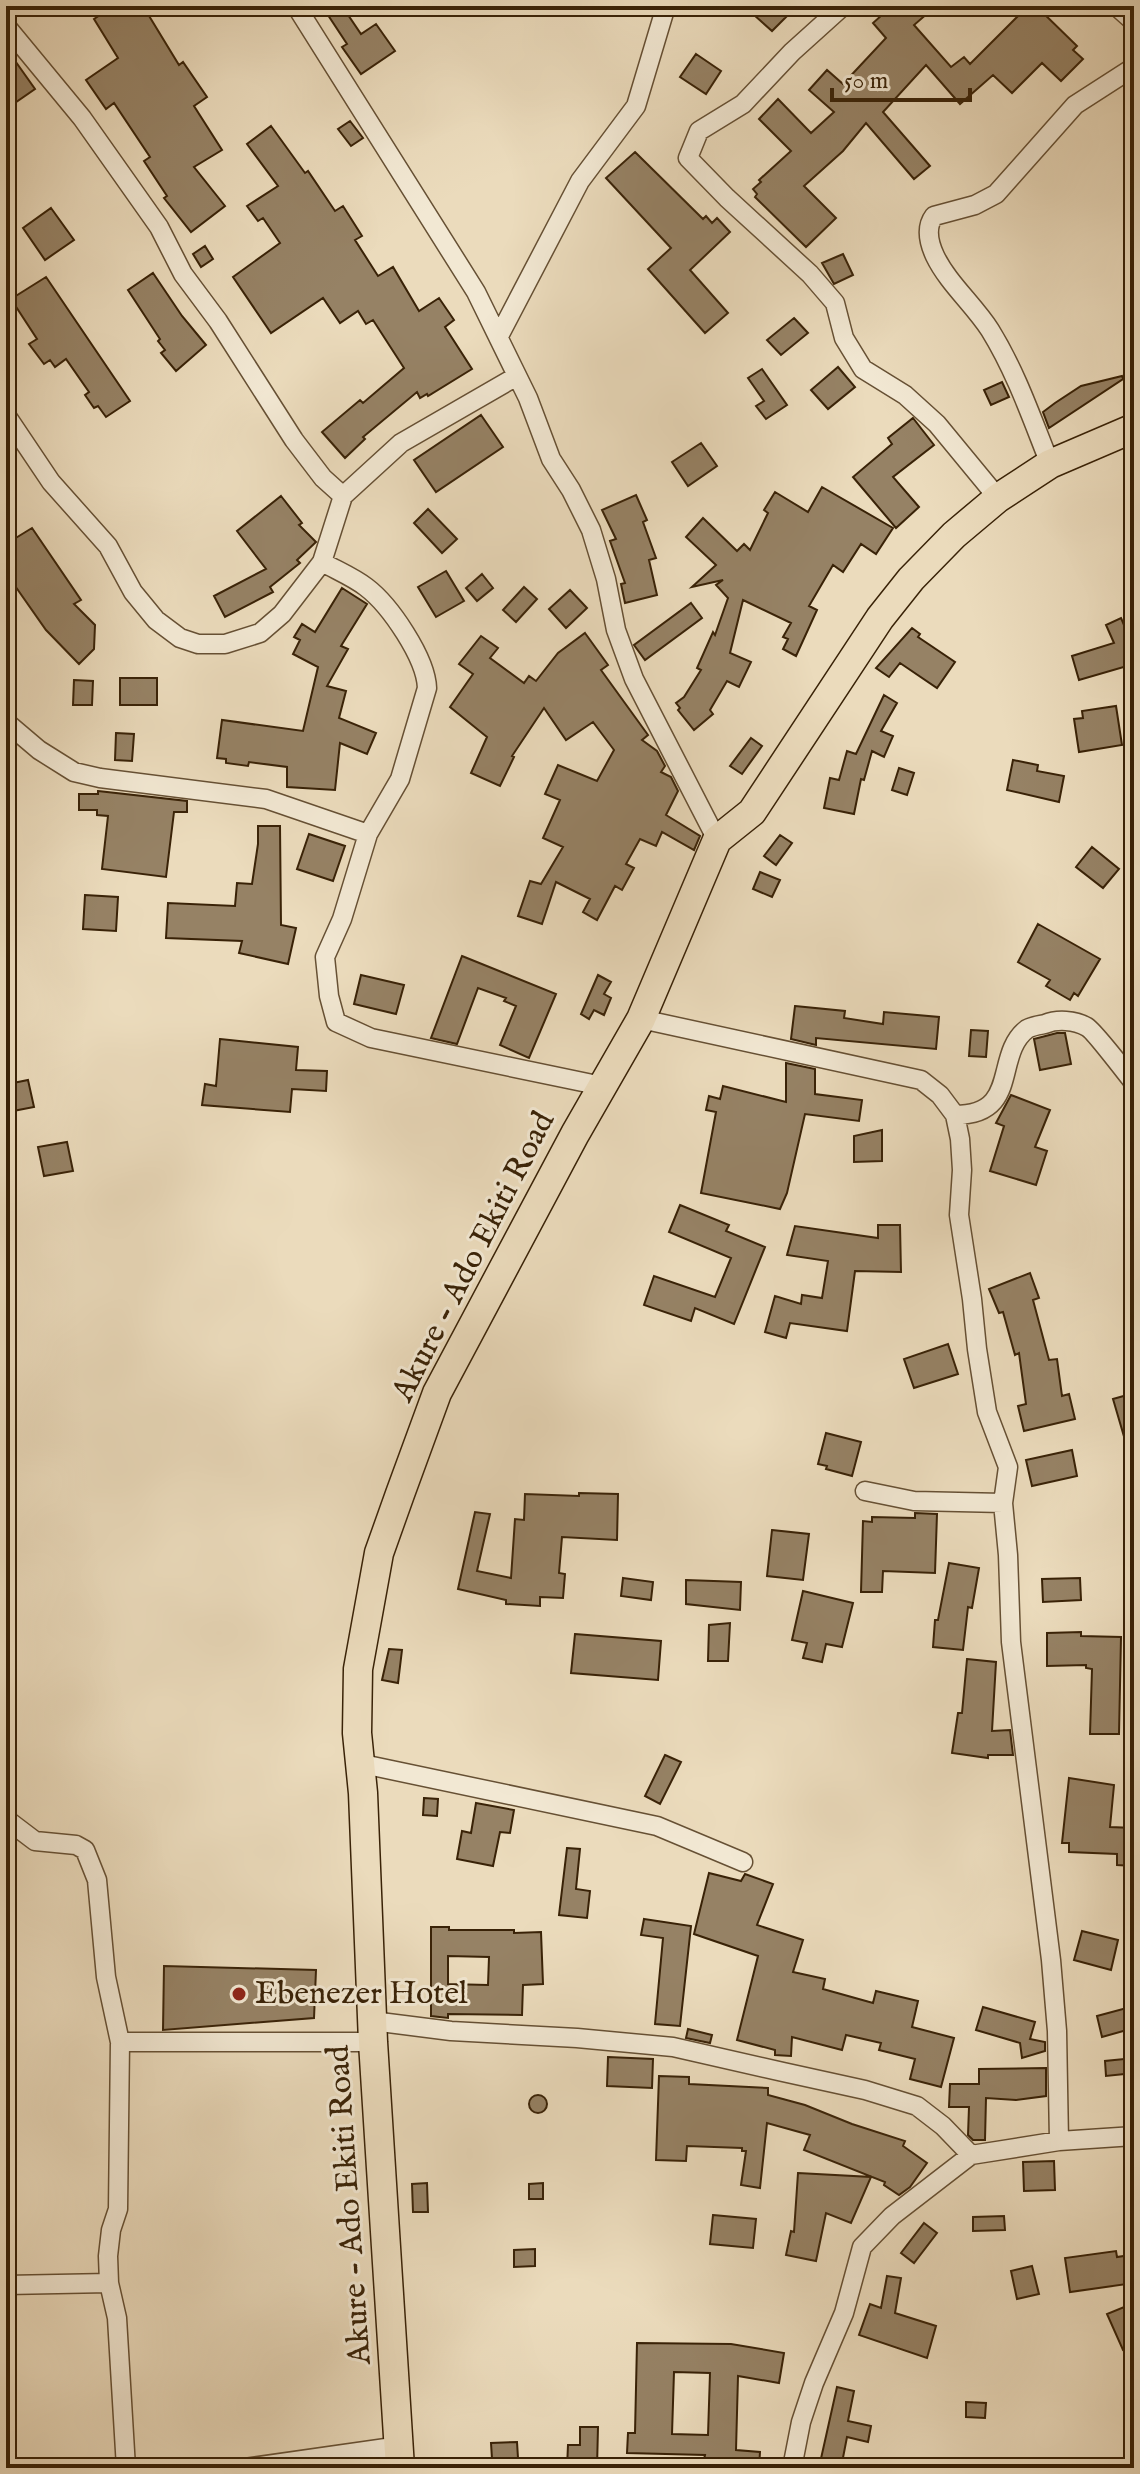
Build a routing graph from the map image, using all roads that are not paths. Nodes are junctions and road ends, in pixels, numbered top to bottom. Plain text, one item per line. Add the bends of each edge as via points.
1 (296, 6) edge
2 (666, 6) edge
3 (843, 6) edge
4 (1116, 6) edge
5 (1134, 22) edge
6 (6, 26) edge
7 (1134, 67) edge
8 (499, 336) junction
9 (517, 376) junction
10 (6, 415) edge
11 (1134, 428) edge
12 (1050, 464) junction
13 (343, 496) junction
14 (998, 498) junction
15 (322, 562) junction
16 (6, 722) edge
17 (368, 834) junction
18 (717, 840) junction
19 (641, 1019) junction
20 (1134, 1083) edge
21 (602, 1086) junction
22 (955, 1115) junction
23 (865, 1491) dead end
24 (1003, 1503) junction
25 (358, 1763) junction
26 (6, 1819) edge
27 (743, 1862) dead end
28 (372, 2031) junction
29 (120, 2042) junction
30 (1134, 2136) edge
31 (1059, 2141) junction
32 (971, 2155) junction
33 (109, 2283) junction
34 (6, 2285) edge
35 (400, 2457) edge
36 (126, 2468) edge
37 (245, 2468) edge
38 (792, 2468) edge

1 - 8 street
2 - 8 street via 636,106 580,181
3 - 14 street via 743,104 699,131 688,158 835,303 844,338 863,369 905,395 937,424
4 - 5 street
6 - 13 street via 82,118 159,227 183,274 294,440
7 - 12 street via 1075,105 996,194 931,219 930,244 937,259 991,332 1017,380
8 - 9 street
9 - 13 street via 401,443
9 - 18 street via 551,459 591,530 634,679
10 - 15 street via 51,482 108,546 133,592 180,638 225,644 260,633 282,614
11 - 12 main road, Akure - Ado Ekiti Road
12 - 14 main road, Akure - Ado Ekiti Road
13 - 15 street
14 - 18 main road, Akure - Ado Ekiti Road via 911,579 752,812
15 - 17 street via 368,588 404,631 426,674 427,688 400,779
16 - 17 street via 74,772 266,799
17 - 21 street via 325,957 336,1022 384,1041
18 - 19 main road, Akure - Ado Ekiti Road
19 - 21 main road, Akure - Ado Ekiti Road
19 - 22 street via 921,1080
20 - 22 street via 1089,1027 1051,1021 1028,1029 1017,1043 996,1098 970,1115
21 - 25 main road, Akure - Ado Ekiti Road via 437,1393 400,1494 379,1553 358,1669
22 - 24 street via 962,1170 959,1215 977,1349 987,1412 1008,1467
23 - 24 street via 914,1501
24 - 31 street via 1014,1683 1051,1960
25 - 27 street via 657,1826
25 - 28 main road, Akure - Ado Ekiti Road
26 - 29 street via 35,1841 85,1850 97,1880 106,1977
28 - 29 street
28 - 32 street via 451,2031 673,2047 917,2106
28 - 35 main road, Akure - Ado Ekiti Road
29 - 33 street via 118,2209 111,2230
30 - 31 street
31 - 32 street
32 - 38 street via 892,2216 862,2247 844,2313 801,2422
33 - 34 street
33 - 36 street via 117,2318
35 - 37 street

